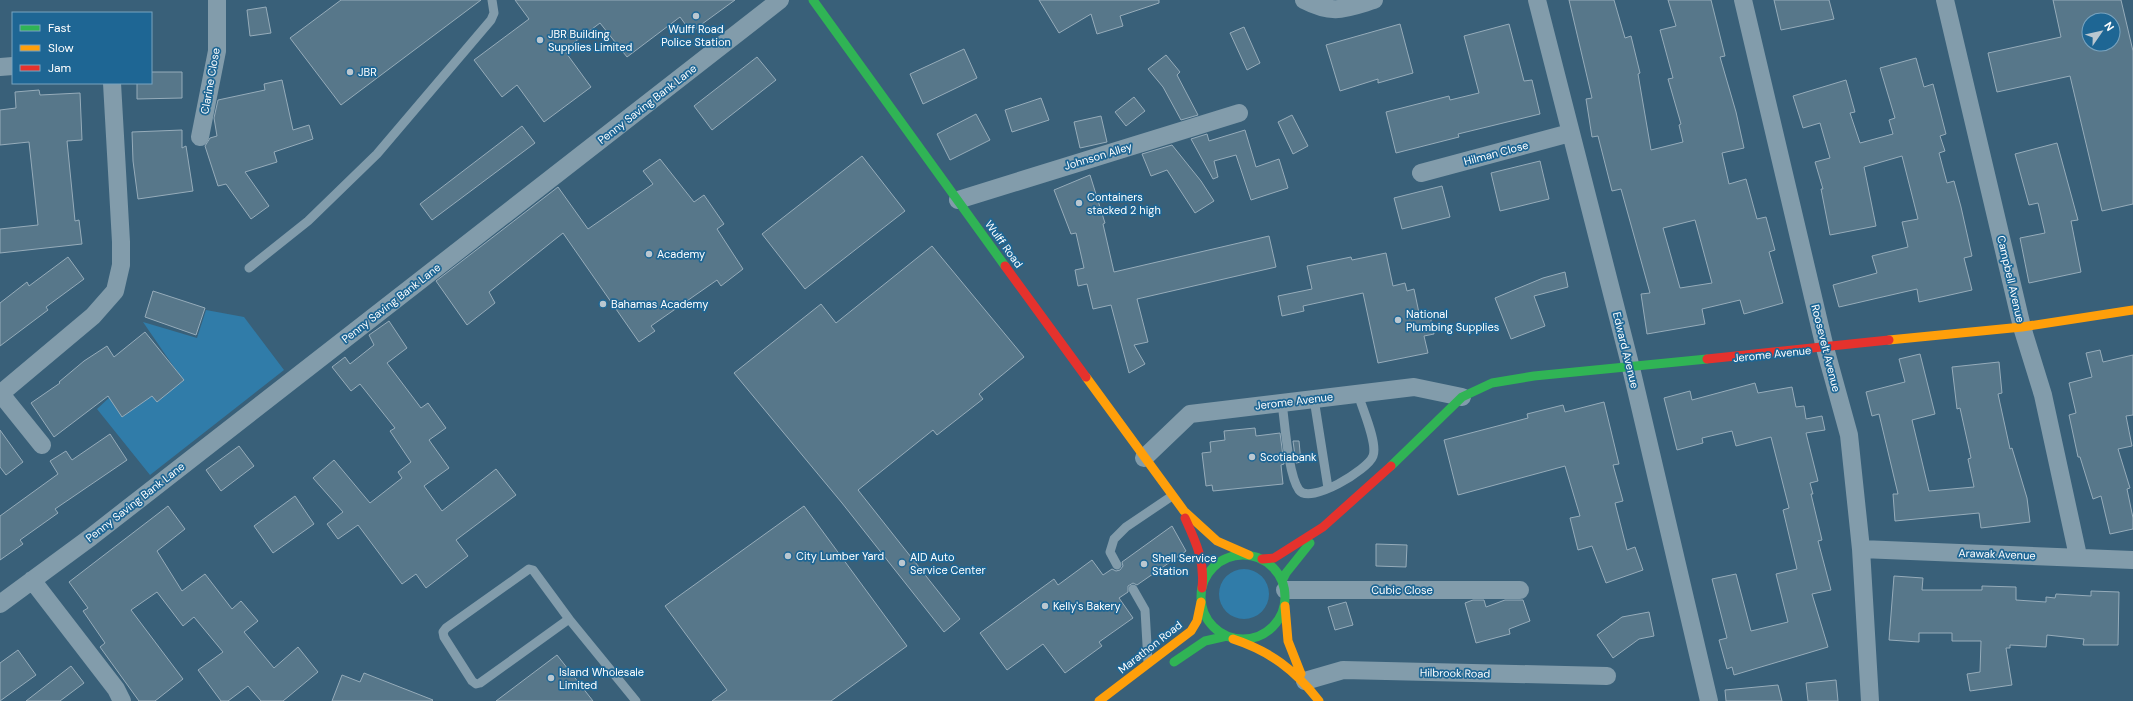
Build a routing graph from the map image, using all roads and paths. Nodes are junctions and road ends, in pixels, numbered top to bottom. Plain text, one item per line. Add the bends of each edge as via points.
1 (217, 0) edge
2 (492, 0) edge
3 (780, 0) edge
4 (813, 0) edge
5 (1304, 0) edge
6 (1374, 0) edge
7 (1537, 0) edge
8 (1743, 0) edge
9 (1945, 0) edge
10 (12, 66) edge
11 (0, 67) edge
12 (112, 84) edge
13 (1239, 113) dead end
14 (1570, 133) junction
15 (200, 137) dead end
16 (1421, 173) dead end
17 (958, 200) junction
18 (250, 268) dead end
19 (2133, 310) edge
20 (2022, 327) junction
21 (1825, 348) junction
22 (1630, 368) junction
23 (0, 393) edge
24 (1358, 394) junction
25 (1462, 397) junction
26 (1314, 399) junction
27 (1282, 403) junction
28 (42, 445) dead end
29 (1144, 458) junction
30 (1328, 488) junction
31 (1174, 499) junction
32 (1323, 527) junction
33 (1861, 549) junction
34 (1249, 555) junction
35 (2078, 556) junction
36 (1262, 559) junction
37 (2133, 560) edge
38 (1117, 565) dead end
39 (32, 580) junction
40 (1133, 589) dead end
41 (1520, 590) dead end
42 (1284, 592) junction
43 (1201, 598) junction
44 (0, 604) edge
45 (569, 619) junction
46 (1230, 638) junction
47 (1148, 663) junction
48 (1165, 668) dead end
49 (1607, 676) dead end
50 (1305, 682) junction
51 (122, 701) edge
52 (636, 701) edge
53 (1099, 701) edge
54 (1319, 701) edge
55 (1709, 701) edge
56 (1870, 701) edge

1 - 15 street, Clarine Close via 217,51
2 - 18 lane via 494,13 491,20 377,154 308,221
3 - 39 street, Penny Saving Bank Lane via 91,537
4 - 17 main road, Wulff Road
5 - 6 street via 1319,8 1340,10
7 - 14 street, Edward Avenue
8 - 21 street, Roosevelt Avenue
9 - 20 street, Campbell Avenue
10 - 11 street
12 - 23 street via 121,242 121,265 115,291 93,316
13 - 17 street, Johnson Alley
14 - 16 street, Hilman Close
14 - 22 street, Edward Avenue
17 - 29 main road, Wulff Road
19 - 20 main road, Jerome Avenue
20 - 21 main road, Jerome Avenue
20 - 35 street, Campbell Avenue via 2043,395
21 - 22 main road, Jerome Avenue
21 - 33 street, Roosevelt Avenue via 1849,435
22 - 25 main road, Jerome Avenue via 1534,376 1492,383
22 - 55 street, Edward Avenue
23 - 28 street
24 - 25 street, Jerome Avenue via 1414,387
24 - 26 street, Jerome Avenue
24 - 30 lane via 1374,445 1374,456 1345,480
25 - 32 main road, Jerome Avenue
26 - 27 street, Jerome Avenue
26 - 30 lane
27 - 29 street, Jerome Avenue via 1190,414
27 - 30 lane via 1294,479 1300,491 1314,494
29 - 31 main road, Wulff Road
31 - 34 main road, Wulff Road via 1202,530 1218,542
31 - 38 lane via 1126,527 1114,539 1110,552
31 - 43 main road, Wulff Road via 1189,524 1198,547 1204,572
32 - 36 main road, Jerome Avenue via 1274,558
32 - 42 main road, Jerome Avenue via 1288,570
33 - 35 street, Arawak Avenue
33 - 56 street, Roosevelt Avenue
34 - 36 main road
34 - 43 main road via 1235,556 1222,561 1211,570 1204,582
35 - 37 street, Arawak Avenue
36 - 42 main road via 1274,568
39 - 44 street, Penny Saving Bank Lane
39 - 51 street via 116,689
40 - 47 lane via 1145,610
41 - 42 street, Cubic Close
42 - 46 main road via 1280,619 1271,629 1247,640
42 - 50 main road via 1286,638 1290,653
43 - 46 main road via 1210,622 1219,632
43 - 47 main road, Marathon Road via 1200,615 1195,627
45 - 45 lane via 476,684 443,632 529,569 533,570
45 - 52 lane
46 - 48 main road via 1216,637
46 - 50 main road via 1274,655
47 - 53 main road, Marathon Road
49 - 50 street, Hilbrook Road via 1344,670
50 - 54 main road

